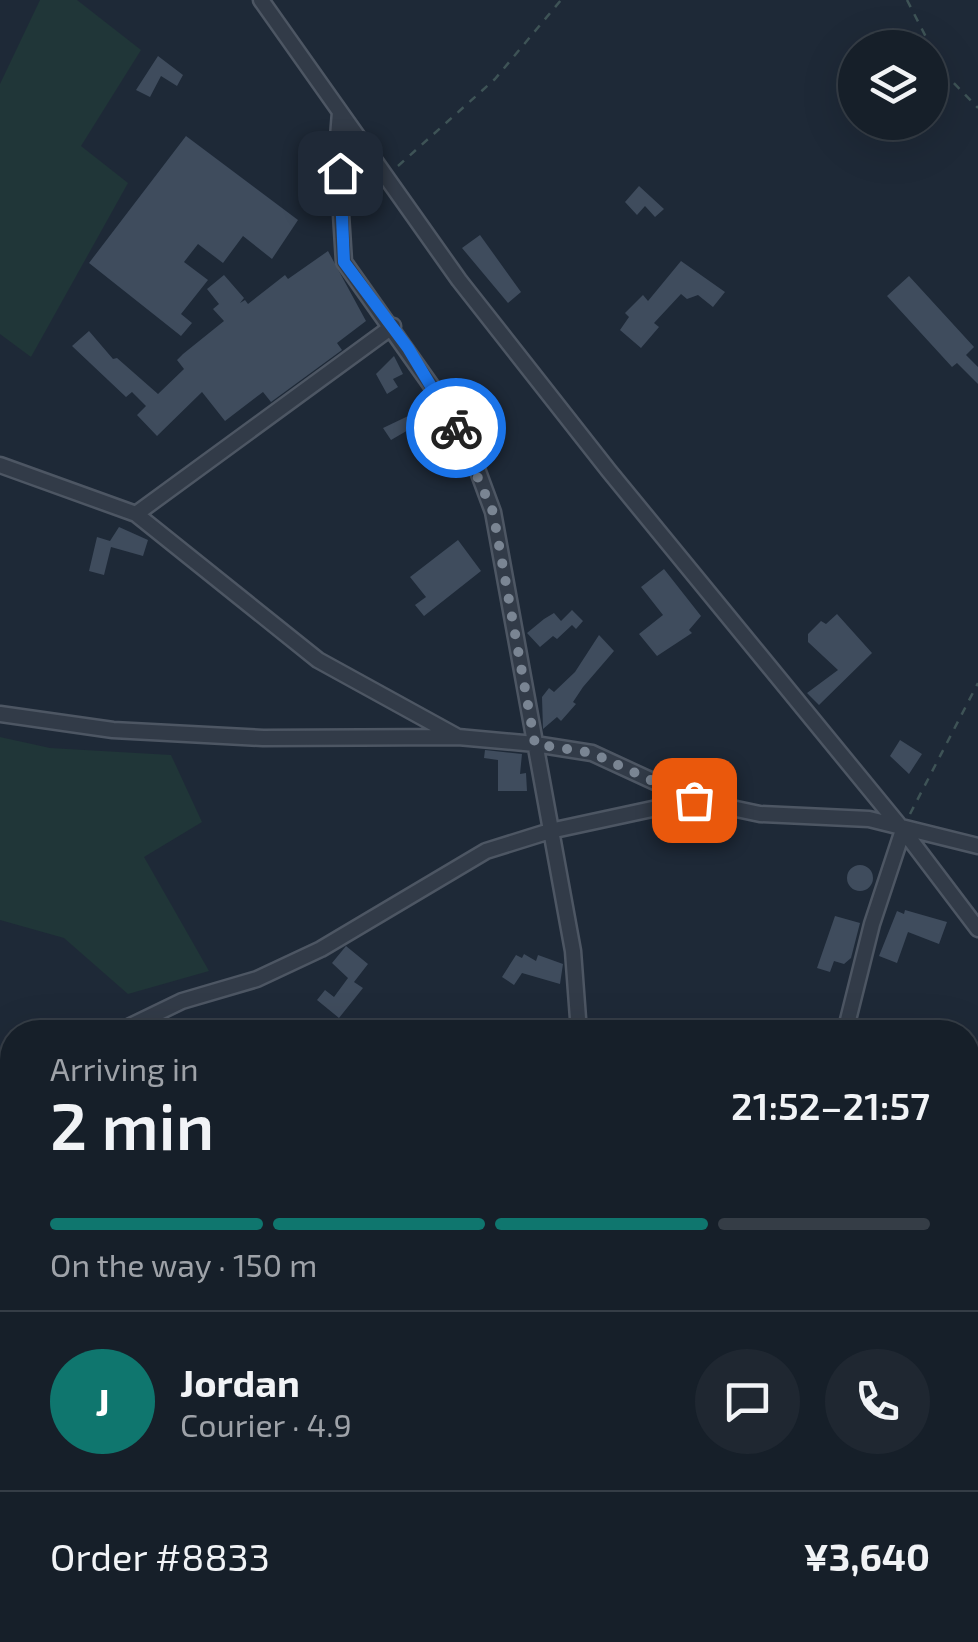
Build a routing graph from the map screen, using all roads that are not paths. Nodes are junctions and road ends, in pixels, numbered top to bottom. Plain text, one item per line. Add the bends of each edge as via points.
1 (261, 0) edge
2 (340, 112) junction
3 (393, 326) junction
4 (0, 465) edge
5 (136, 514) junction
6 (0, 714) edge
7 (458, 737) junction
8 (535, 744) junction
9 (694, 800) junction
10 (550, 830) junction
11 (904, 830) junction
12 (978, 846) edge
13 (977, 927) edge
14 (143, 1020) edge
15 (578, 1020) edge
16 (848, 1020) edge

1 - 2 street
2 - 3 street via 344,262
2 - 11 street via 459,280 608,471
3 - 5 street
3 - 8 street via 459,432 493,512
4 - 5 street
5 - 7 street via 318,660
6 - 7 street via 113,730 263,738
7 - 8 street
8 - 9 street via 592,753
8 - 10 street
9 - 10 street
9 - 11 street via 760,814 869,819
10 - 14 street via 486,851 257,979
10 - 15 street via 573,951
11 - 12 street
11 - 13 street
11 - 16 street

